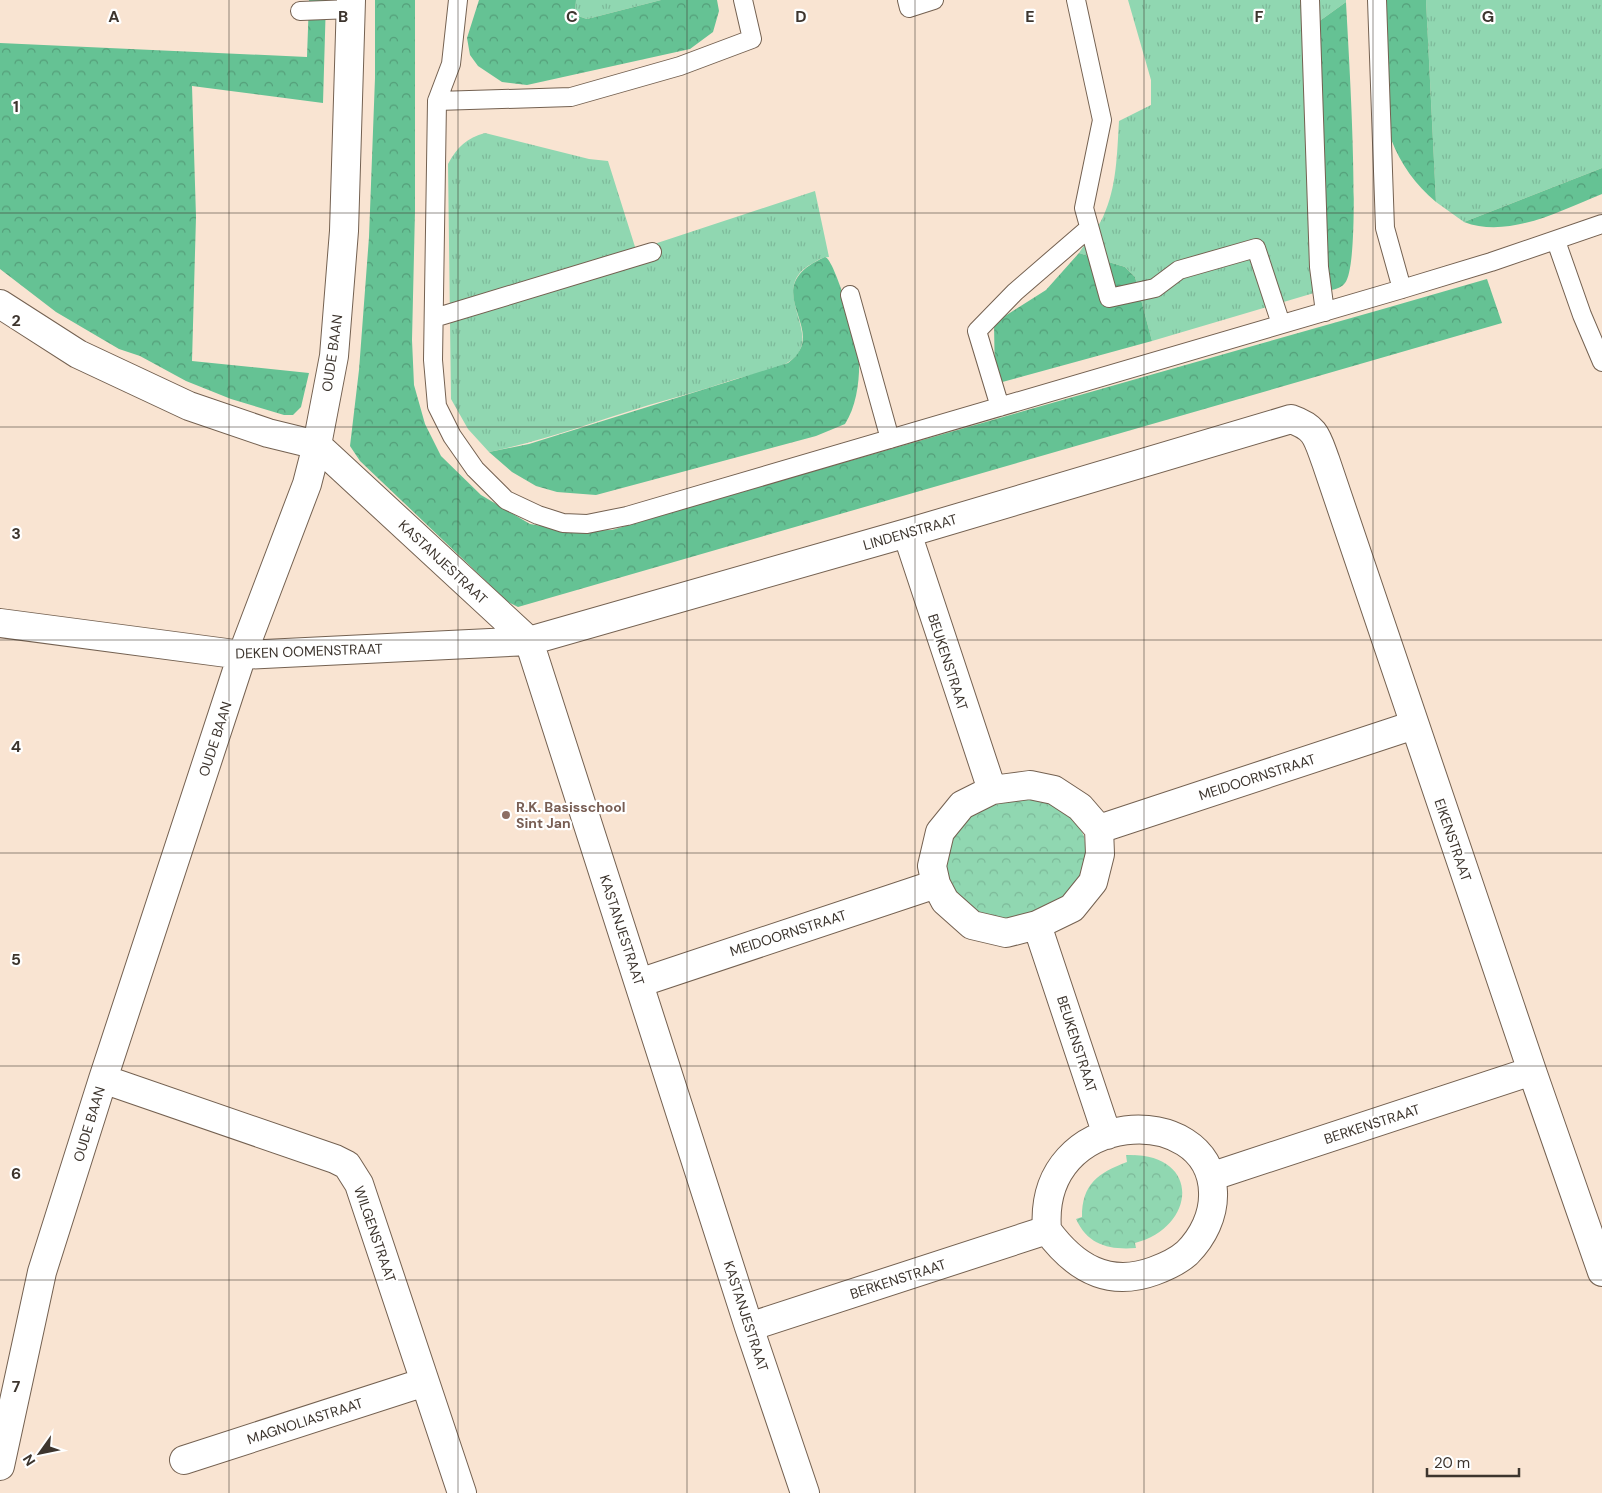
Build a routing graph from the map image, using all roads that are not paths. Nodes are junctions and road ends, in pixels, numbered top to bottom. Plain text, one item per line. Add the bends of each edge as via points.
1 (458, 0) edge
2 (743, 0) edge
3 (907, 0) edge
4 (934, 0) edge
5 (1076, 0) edge
6 (1310, 0) edge
7 (1377, 0) edge
8 (352, 5) edge
9 (300, 11) dead end
10 (437, 100) junction
11 (1602, 224) edge
12 (1089, 228) junction
13 (1556, 241) junction
14 (652, 252) dead end
15 (1402, 289) junction
16 (850, 295) dead end
17 (0, 304) edge
18 (1325, 312) junction
19 (434, 318) junction
20 (1281, 324) junction
21 (1602, 362) edge
22 (1000, 407) junction
23 (1291, 420) joint
24 (890, 439) junction
25 (317, 446) junction
26 (907, 534) junction
27 (0, 623) edge
28 (529, 641) junction
29 (242, 655) junction
30 (1414, 725) junction
31 (992, 790) junction
32 (1099, 829) junction
33 (936, 884) junction
34 (1037, 925) junction
35 (639, 983) junction
36 (1532, 1071) junction
37 (103, 1079) junction
38 (1107, 1135) junction
39 (1213, 1176) junction
40 (1047, 1230) junction
41 (1602, 1272) edge
42 (749, 1327) junction
43 (425, 1382) junction
44 (184, 1460) dead end
45 (0, 1466) edge
46 (462, 1493) edge
47 (803, 1493) edge

1 - 10 lane via 451,64
2 - 10 lane via 752,39 680,66 571,97
3 - 4 lane via 909,8
5 - 12 lane via 1102,120 1084,208
6 - 18 lane via 1319,267
7 - 15 lane via 1385,228
8 - 9 lane
8 - 25 street, OUDE BAAN via 344,231 334,356
10 - 19 lane
11 - 13 lane
12 - 20 lane via 1109,298 1155,288 1179,270 1256,248
12 - 22 lane via 977,331
13 - 15 lane
13 - 21 lane
14 - 19 lane
15 - 18 lane
16 - 24 lane
17 - 25 street via 78,354 189,406
18 - 20 lane
19 - 24 lane via 437,406 452,436 475,469 506,500 563,523 587,524 627,516
20 - 22 lane
22 - 24 lane
23 - 26 street, LINDENSTRAAT
23 - 30 street, EIKENSTRAAT via 1306,425 1317,437
25 - 28 street, KASTANJESTRAAT
25 - 29 street, OUDE BAAN via 307,484
26 - 28 street, LINDENSTRAAT
26 - 31 street, BEUKENSTRAAT
27 - 29 street, DEKEN OOMENSTRAAT
28 - 29 street, DEKEN OOMENSTRAAT
28 - 35 street, KASTANJESTRAAT
29 - 37 street, OUDE BAAN
30 - 32 street, MEIDOORNSTRAAT
30 - 36 street, EIKENSTRAAT
31 - 32 street via 1030,785 1054,790 1080,807
31 - 33 street via 962,805 940,832 932,866
32 - 34 street via 1100,854 1092,882 1072,908
33 - 34 street via 945,901 972,925 1006,933
33 - 35 street, MEIDOORNSTRAAT
34 - 38 street, BEUKENSTRAAT
35 - 42 street, KASTANJESTRAAT
36 - 39 street, BERKENSTRAAT
36 - 41 street, EIKENSTRAAT
37 - 43 street, WILGENSTRAAT via 336,1159 347,1166 359,1184
37 - 45 street, OUDE BAAN via 42,1272
38 - 39 street via 1139,1128 1158,1131 1181,1140 1198,1154
38 - 40 street via 1070,1155 1055,1177 1047,1204
39 - 40 street via 1209,1221 1199,1238 1186,1254 1166,1267 1146,1274 1109,1276 1089,1270 1060,1248
40 - 42 street, BERKENSTRAAT
42 - 47 street, KASTANJESTRAAT
43 - 44 street, MAGNOLIASTRAAT
43 - 46 street, WILGENSTRAAT

